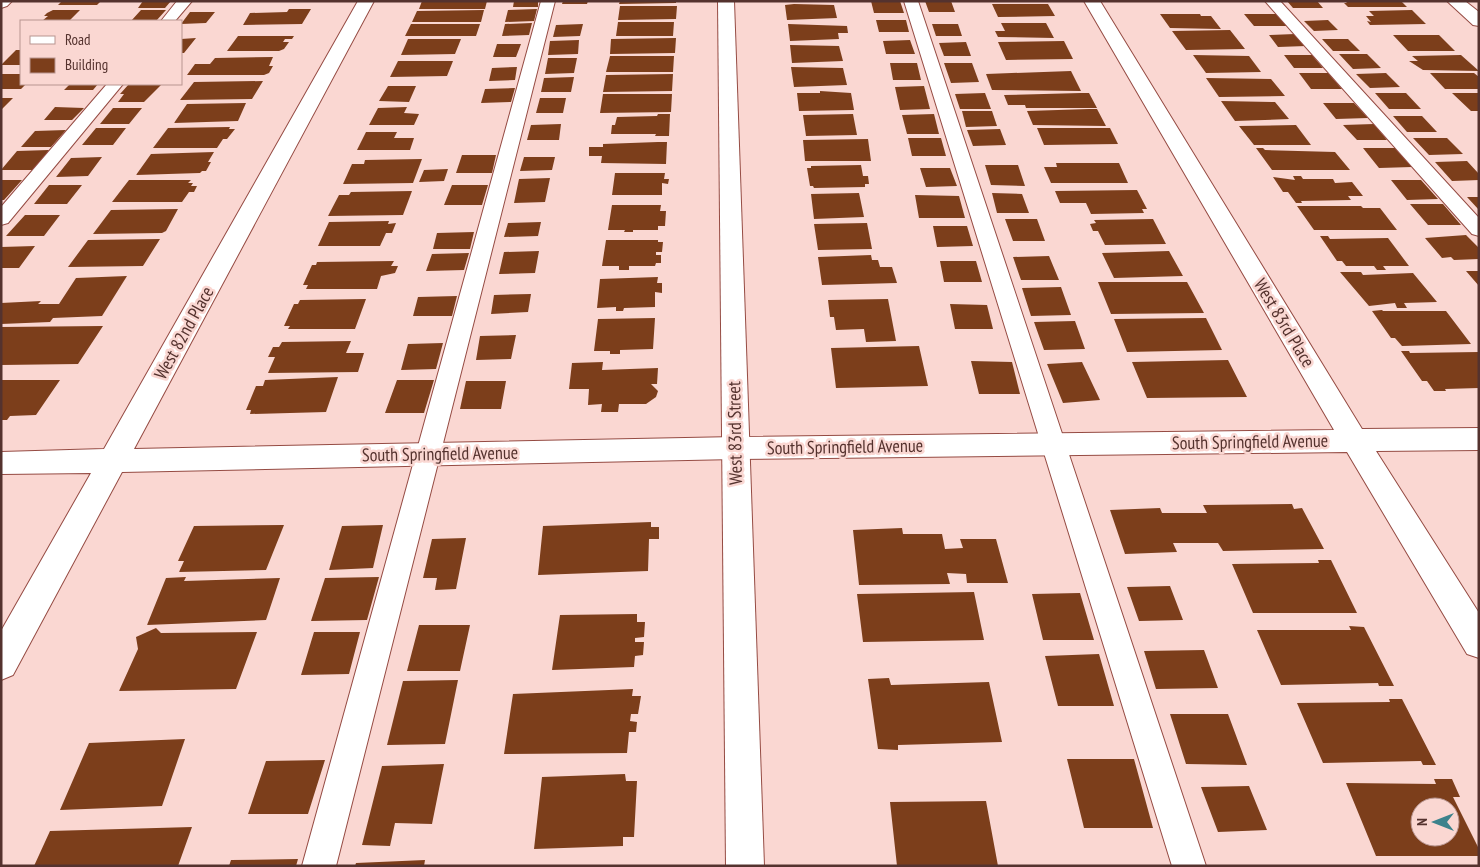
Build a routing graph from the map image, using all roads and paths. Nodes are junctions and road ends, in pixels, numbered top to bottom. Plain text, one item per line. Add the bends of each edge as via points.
1 (185, 1) edge
2 (366, 1) edge
3 (548, 1) edge
4 (726, 1) edge
5 (911, 1) edge
6 (1092, 1) edge
7 (1272, 1) edge
8 (1455, 1) edge
9 (169, 20) edge
10 (1479, 21) edge
11 (115, 85) edge
12 (1, 219) edge
13 (1479, 230) edge
14 (1479, 439) edge
15 (1355, 441) junction
16 (1054, 445) junction
17 (736, 448) junction
18 (427, 455) junction
19 (113, 461) junction
20 (1, 463) edge
21 (1479, 643) edge
22 (1, 664) edge
23 (319, 866) edge
24 (745, 866) edge
25 (1189, 866) edge

1 - 9 lane
2 - 19 street, West 82nd Place
3 - 18 lane
4 - 17 street, West 83rd Street
5 - 16 lane
6 - 15 street, West 83rd Place
7 - 13 lane
8 - 10 street
11 - 12 lane
14 - 15 street, South Springfield Avenue
15 - 16 street, South Springfield Avenue
15 - 21 street, West 83rd Place
16 - 17 street, South Springfield Avenue
16 - 25 lane
17 - 18 street, South Springfield Avenue
17 - 24 street, West 83rd Street
18 - 19 street, South Springfield Avenue
18 - 23 lane
19 - 20 street, South Springfield Avenue
19 - 22 street, West 82nd Place

